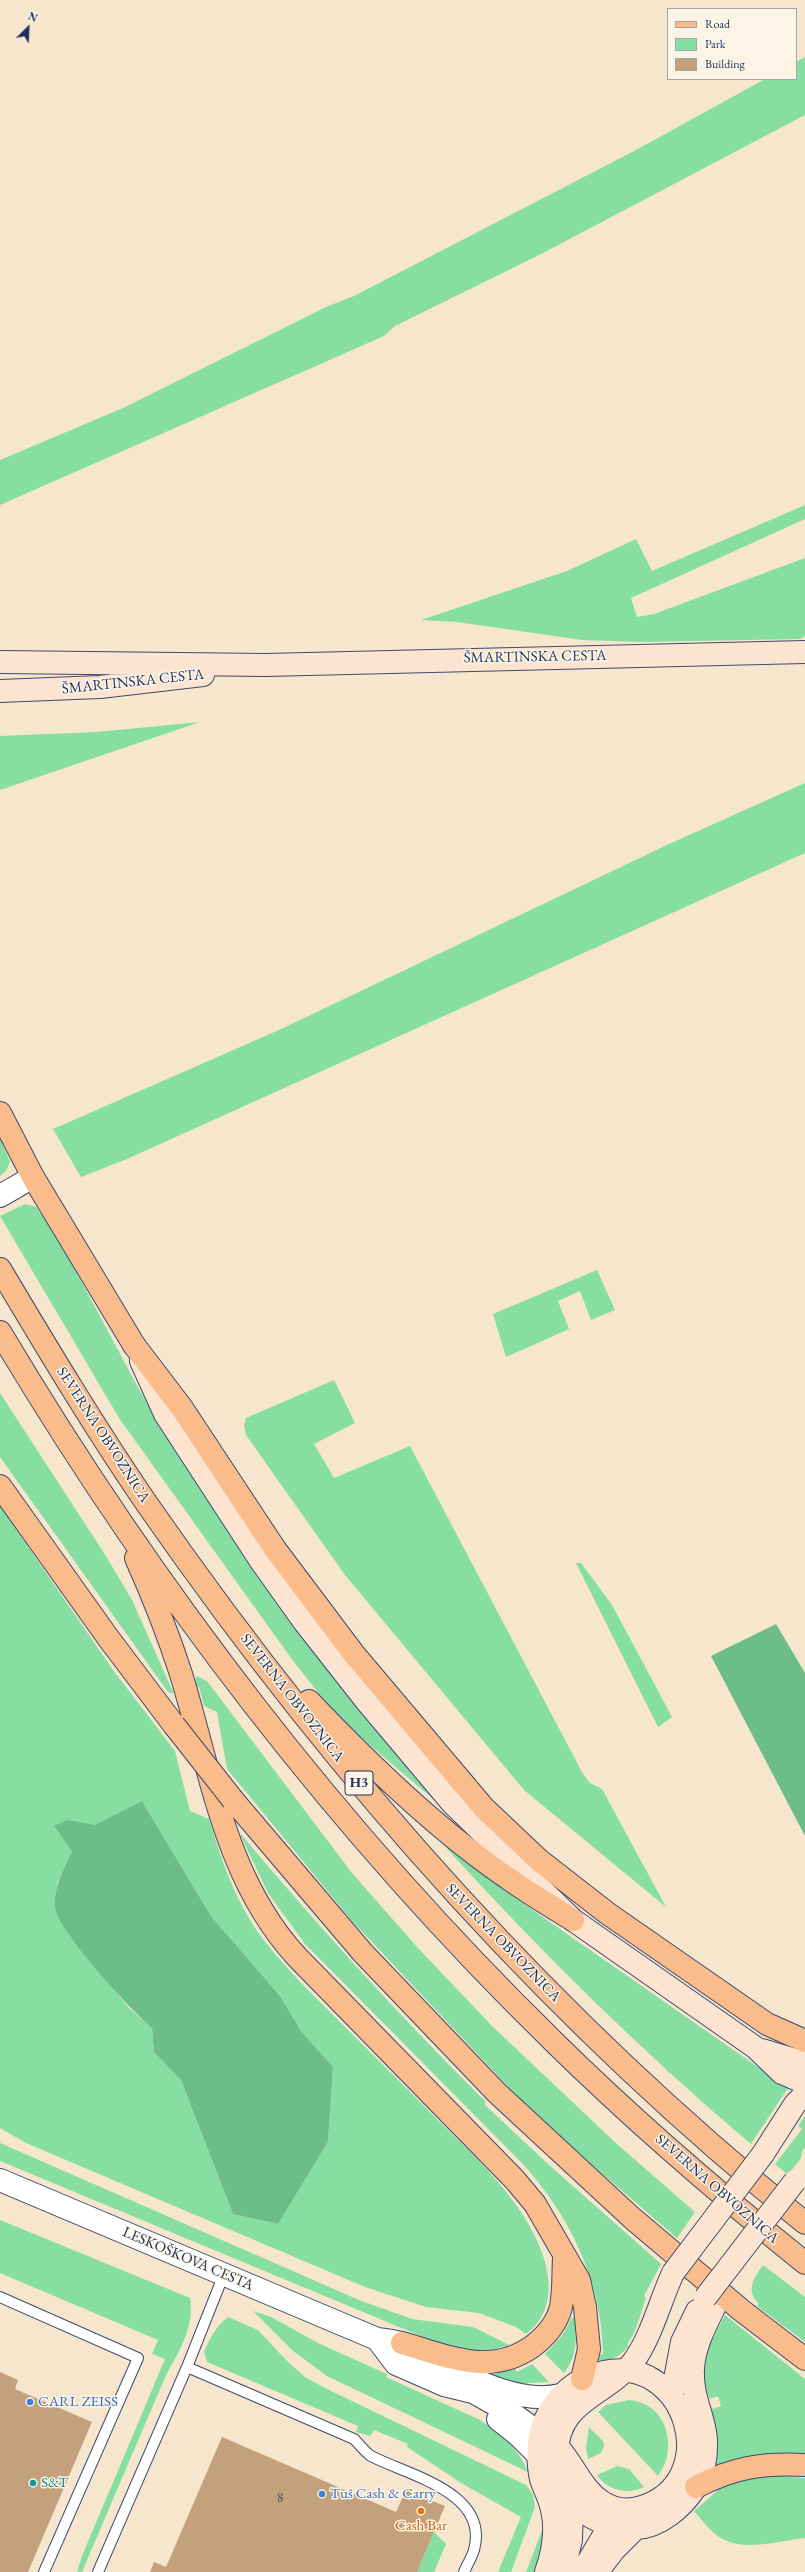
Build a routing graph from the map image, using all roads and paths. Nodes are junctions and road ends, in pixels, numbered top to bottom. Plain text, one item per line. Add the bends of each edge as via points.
1 (805, 652) edge
2 (0, 662) edge
3 (266, 665) junction
4 (0, 691) edge
5 (0, 1113) edge
6 (33, 1177) junction
7 (0, 1196) edge
8 (0, 1268) edge
9 (0, 1332) edge
10 (134, 1346) junction
11 (0, 1486) edge
12 (118, 1517) junction
13 (232, 1621) junction
14 (573, 1920) junction
15 (805, 2041) edge
16 (756, 2048) junction
17 (805, 2063) edge
18 (805, 2083) edge
19 (805, 2094) edge
20 (0, 2180) edge
21 (802, 2183) edge
22 (805, 2223) edge
23 (564, 2258) junction
24 (805, 2263) edge
25 (224, 2274) junction
26 (0, 2296) edge
27 (710, 2302) junction
28 (377, 2339) junction
29 (402, 2343) junction
30 (805, 2358) edge
31 (187, 2367) junction
32 (624, 2371) junction
33 (444, 2385) junction
34 (576, 2393) junction
35 (672, 2396) junction
36 (540, 2433) junction
37 (548, 2451) junction
38 (805, 2465) edge
39 (565, 2482) junction
40 (676, 2498) junction
41 (632, 2519) junction
42 (610, 2526) junction
43 (44, 2572) edge
44 (98, 2572) edge
45 (464, 2572) edge
46 (546, 2572) edge
47 (563, 2572) edge
48 (582, 2572) edge
49 (597, 2572) edge

1 - 3 main road, ŠMARTINSKA CESTA
2 - 3 main road, ŠMARTINSKA CESTA
3 - 4 main road, ŠMARTINSKA CESTA via 181,679 56,690
5 - 6 main road
6 - 7 street
6 - 10 main road
8 - 13 main road, SEVERNA OBVOZNICA / H3 via 102,1435 147,1503
9 - 12 main road, SEVERNA OBVOZNICA / H3
10 - 14 main road via 165,1414 260,1560 305,1623 452,1803
10 - 15 main road via 182,1408 275,1549 345,1641 484,1808 539,1860 607,1913 745,2011
11 - 30 main road, bridge via 95,1621 174,1725 233,1800 363,1953 497,2093 632,2218 741,2310
12 - 23 main road via 161,1615 181,1674 227,1835 236,1862 256,1903 275,1932 319,1981 515,2180 550,2228
12 - 24 main road, SEVERNA OBVOZNICA / H3 via 253,1702 324,1792 398,1878 553,2041 680,2159
13 - 14 main road via 359,1754 434,1820 508,1879
13 - 22 main road, SEVERNA OBVOZNICA / H3 via 367,1792 445,1883 517,1960 639,2079
14 - 16 main road
16 - 17 main road
16 - 18 main road via 782,2073
19 - 32 main road, bridge via 795,2104 763,2154 673,2273 646,2340
20 - 25 street, LESKOŠKOVA CESTA
21 - 27 main road via 793,2204 754,2244
23 - 29 main road via 561,2307 550,2330 528,2350 494,2363 478,2363
23 - 34 main road via 579,2280 585,2307 589,2350
25 - 28 street, LESKOŠKOVA CESTA
25 - 31 lane
26 - 43 lane via 138,2358
27 - 35 main road via 682,2342
27 - 40 main road via 693,2370 694,2392 706,2430 707,2445 702,2472
28 - 29 street, LESKOŠKOVA CESTA
28 - 33 street, LESKOŠKOVA CESTA via 396,2364
29 - 34 street, LESKOŠKOVA CESTA via 466,2376 494,2387 548,2398
31 - 44 lane
31 - 45 lane via 354,2439 370,2455 450,2492 466,2509 475,2532 474,2549
32 - 34 main road, LESKOŠKOVA CESTA via 610,2371
32 - 35 main road, LESKOŠKOVA CESTA via 649,2378
33 - 36 street, LESKOŠKOVA CESTA via 473,2392
33 - 37 street, LESKOŠKOVA CESTA via 469,2404 500,2420
34 - 36 main road, LESKOŠKOVA CESTA
34 - 37 main road, LESKOŠKOVA CESTA via 561,2429
35 - 40 main road, LESKOŠKOVA CESTA via 686,2421 688,2444
36 - 37 main road, LESKOŠKOVA CESTA
37 - 39 main road, LESKOŠKOVA CESTA
37 - 39 main road, LESKOŠKOVA CESTA
38 - 40 main road via 776,2463 748,2466 721,2475
39 - 41 main road, LESKOŠKOVA CESTA via 590,2493
39 - 42 main road, LESKOŠKOVA CESTA via 597,2521
39 - 46 main road, LESKOŠKOVA CESTA via 552,2510 554,2543
39 - 47 main road, LESKOŠKOVA CESTA via 571,2540
40 - 41 main road
41 - 42 main road
41 - 49 main road via 614,2550
42 - 48 main road

